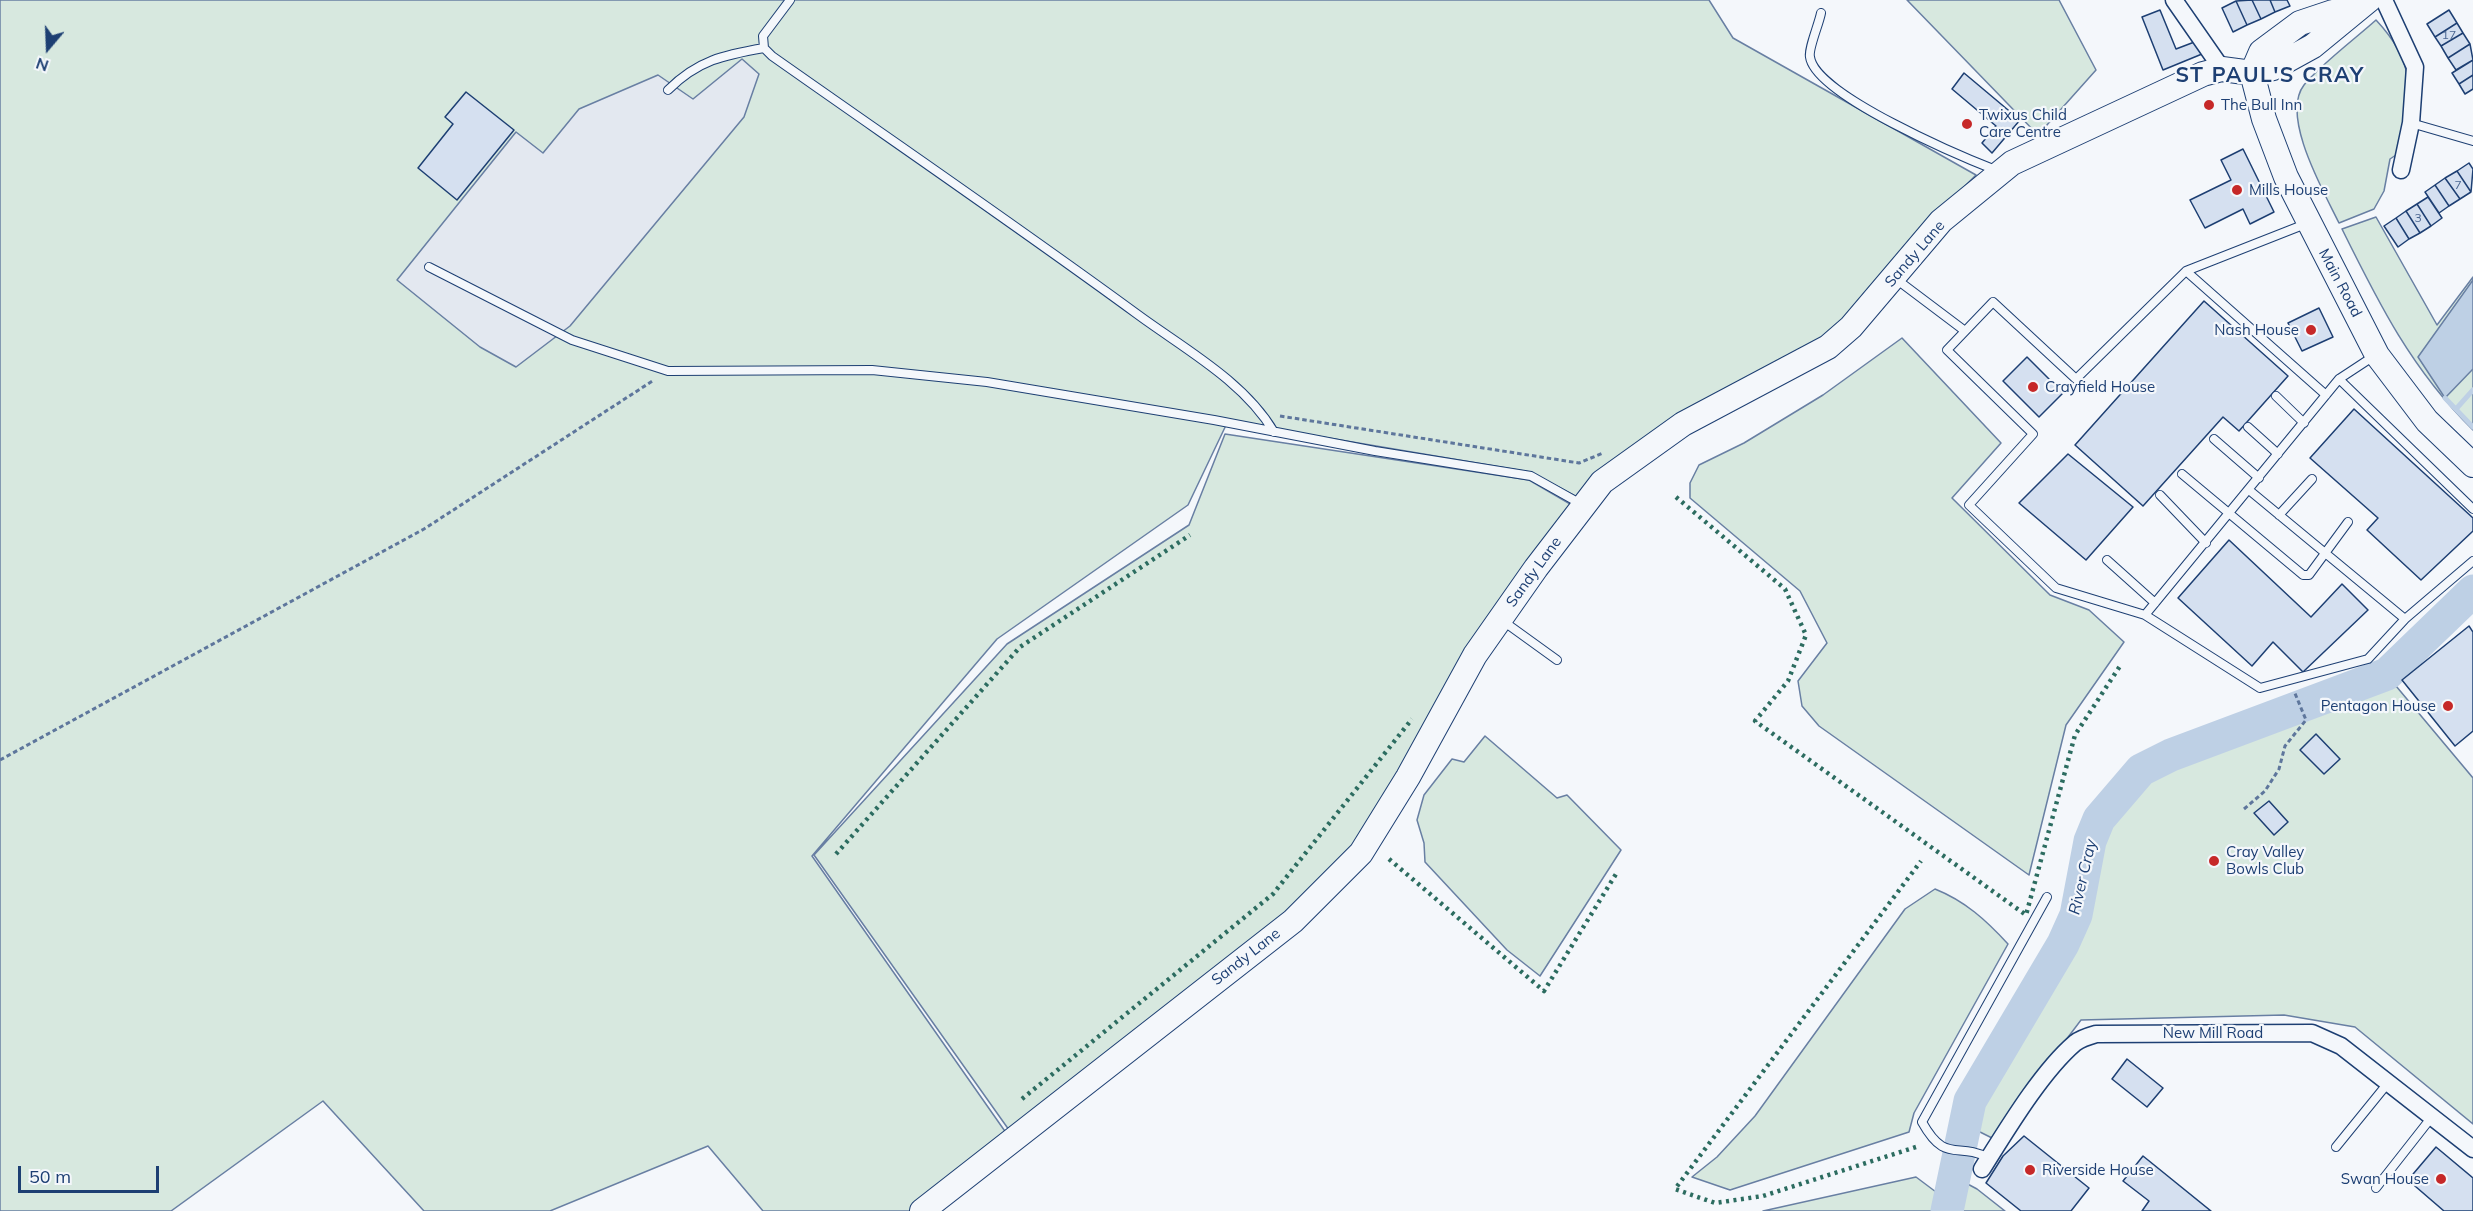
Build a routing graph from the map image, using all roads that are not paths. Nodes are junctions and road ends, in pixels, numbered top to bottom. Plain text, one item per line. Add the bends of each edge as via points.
1 (790, 0) edge
2 (2174, 0) edge
3 (2384, 0) edge
4 (2364, 4) edge
5 (1821, 13) dead end
6 (764, 48) junction
7 (2222, 69) junction
8 (2252, 73) junction
9 (668, 90) dead end
10 (2411, 123) junction
11 (2473, 141) edge
12 (2402, 170) dead end
13 (2001, 172) junction
14 (2309, 223) junction
15 (429, 267) dead end
16 (2186, 271) junction
17 (1894, 278) junction
18 (1965, 331) junction
19 (2377, 355) junction
20 (2339, 379) junction
21 (2326, 395) junction
22 (2276, 396) dead end
23 (2304, 423) junction
24 (2248, 427) dead end
25 (1274, 432) junction
26 (2214, 439) dead end
27 (2278, 454) junction
28 (2473, 465) edge
29 (2182, 474) dead end
30 (2259, 478) junction
31 (2312, 479) dead end
32 (2249, 490) junction
33 (2160, 495) dead end
34 (1584, 505) junction
35 (2473, 509) edge
36 (2229, 514) junction
37 (2278, 515) junction
38 (2348, 522) dead end
39 (2206, 543) junction
40 (2326, 554) junction
41 (2107, 560) dead end
42 (2473, 561) edge
43 (2155, 603) junction
44 (2145, 615) junction
45 (1500, 619) junction
46 (2405, 619) junction
47 (1557, 660) dead end
48 (2047, 897) dead end
49 (2388, 1083) junction
50 (2431, 1118) junction
51 (2336, 1147) dead end
52 (2473, 1149) edge
53 (1982, 1160) joint
54 (2376, 1188) dead end
55 (922, 1211) edge

1 - 6 lane via 763,36
2 - 7 street
3 - 10 street via 2415,67
4 - 8 street via 2300,23 2261,52
5 - 13 lane via 1809,56 1815,72 1844,95 1910,132
6 - 9 lane via 717,57 684,74
6 - 25 lane via 1232,384 1264,414
7 - 8 street, Sandy Lane
7 - 13 street, Sandy Lane via 2203,74 2012,163
8 - 14 street, Main Road via 2279,158
10 - 11 lane
10 - 12 street
13 - 17 street, Sandy Lane via 1941,221
14 - 16 lane
14 - 19 street, Main Road
15 - 25 lane via 572,340 668,371 872,370 987,382
16 - 18 lane via 2076,379 1993,302
16 - 21 lane
17 - 18 lane
17 - 34 street, Sandy Lane via 1851,327 1828,346 1683,424 1602,482
18 - 44 lane via 1947,350 2033,434 1969,505 2056,588
19 - 20 lane
19 - 28 street, Main Road via 2421,414
20 - 21 lane
20 - 35 lane
21 - 23 lane
22 - 23 lane
23 - 27 lane
24 - 27 lane
25 - 34 lane via 1531,476
26 - 30 lane
27 - 30 lane
29 - 36 lane
30 - 32 lane
31 - 37 lane
32 - 36 lane
32 - 37 lane
33 - 39 lane
34 - 45 street, Sandy Lane
36 - 39 lane
36 - 40 lane via 2303,575 2310,575
37 - 40 lane
38 - 40 lane
39 - 43 lane
40 - 46 lane
41 - 43 lane
42 - 46 lane
43 - 44 lane
44 - 46 lane via 2260,688 2368,659
45 - 47 lane
45 - 55 street, Sandy Lane via 1475,655 1361,853 1293,921
48 - 53 lane via 1922,1122 1940,1145
49 - 50 street, New Mill Road
49 - 51 lane
49 - 53 street, New Mill Road via 2342,1046 2312,1033 2096,1034 2076,1042
50 - 52 street, New Mill Road
50 - 54 lane

